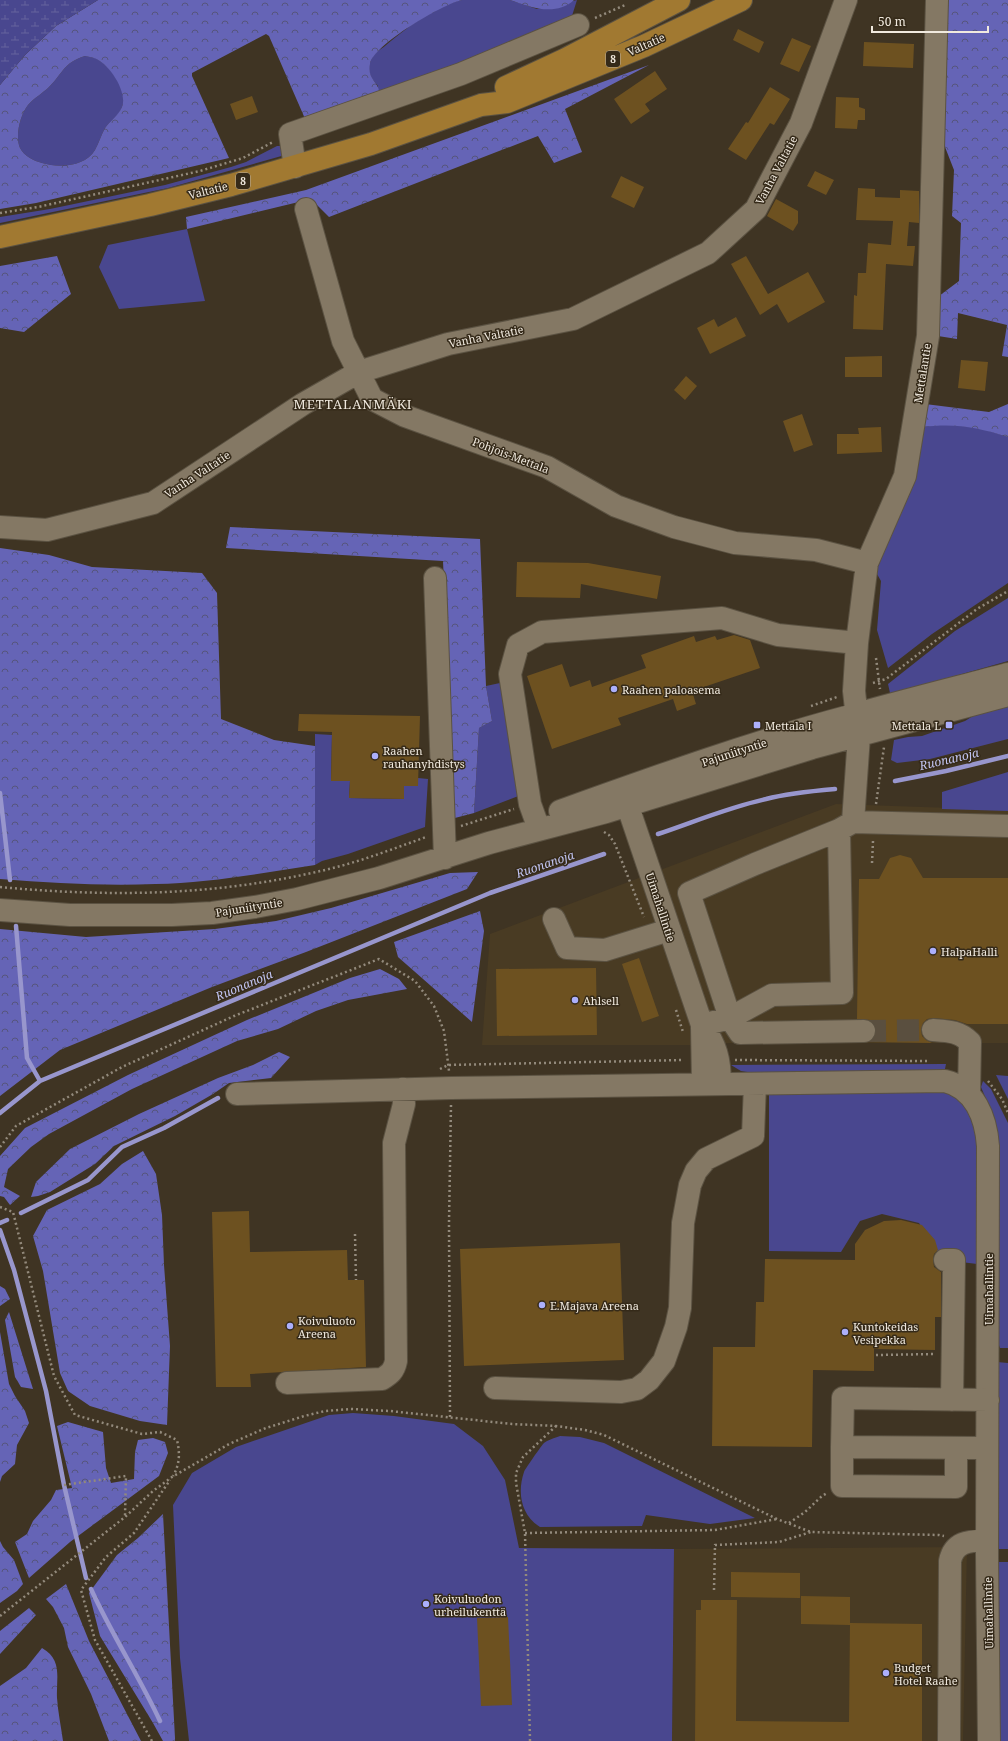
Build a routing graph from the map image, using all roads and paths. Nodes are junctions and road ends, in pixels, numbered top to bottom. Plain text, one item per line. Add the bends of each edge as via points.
1 (679, 0) edge
2 (741, 0) edge
3 (846, 0) edge
4 (937, 0) edge
5 (632, 3) dead end
6 (578, 26) joint
7 (480, 105) junction
8 (290, 134) junction
9 (295, 167) junction
10 (306, 209) dead end
11 (0, 213) edge
12 (0, 236) edge
13 (359, 372) junction
14 (0, 527) edge
15 (868, 563) junction
16 (435, 578) dead end
17 (1008, 591) edge
18 (857, 643) junction
19 (1008, 674) edge
20 (880, 681) junction
21 (854, 691) junction
22 (1008, 696) edge
23 (809, 706) dead end
24 (882, 707) junction
25 (857, 714) junction
26 (883, 729) junction
27 (859, 736) junction
28 (625, 797) junction
29 (535, 818) junction
30 (855, 825) junction
31 (1008, 826) edge
32 (442, 832) junction
33 (445, 858) junction
34 (872, 863) dead end
35 (0, 887) edge
36 (689, 893) junction
37 (661, 907) junction
38 (0, 910) edge
39 (554, 919) dead end
40 (669, 930) junction
41 (730, 1018) junction
42 (702, 1025) junction
43 (932, 1030) tunnel mouth
44 (864, 1031) tunnel mouth
45 (686, 1060) dead end
46 (448, 1065) junction
47 (712, 1084) junction
48 (754, 1084) junction
49 (451, 1088) junction
50 (403, 1089) junction
51 (428, 1089) junction
52 (237, 1094) dead end
53 (969, 1094) junction
54 (0, 1147) edge
55 (0, 1206) edge
56 (355, 1234) dead end
57 (945, 1260) dead end
58 (356, 1280) dead end
59 (953, 1354) junction
60 (876, 1355) dead end
61 (287, 1383) dead end
62 (496, 1388) dead end
63 (952, 1400) junction
64 (988, 1400) junction
65 (450, 1417) junction
66 (556, 1426) junction
67 (842, 1447) junction
68 (956, 1448) junction
69 (987, 1448) junction
70 (172, 1477) junction
71 (64, 1485) dead end
72 (842, 1486) junction
73 (125, 1517) junction
74 (777, 1519) junction
75 (788, 1524) junction
76 (811, 1532) junction
77 (525, 1533) junction
78 (987, 1540) junction
79 (956, 1548) junction
80 (714, 1590) dead end
81 (0, 1616) edge
82 (152, 1741) edge
83 (530, 1741) edge
84 (949, 1741) edge
85 (989, 1741) edge

1 - 7 highway, Valtatie / 8 via 566,59 502,88
2 - 7 highway, Valtatie / 8 via 644,46 565,79 507,102
3 - 13 street, Vanha Valtatie via 801,123 756,209 708,253 573,319 448,344
4 - 15 street, Mettalantie via 928,336 905,476
5 - 6 path
6 - 8 street via 461,74
7 - 9 highway, Valtatie / 8 via 371,144
8 - 9 street
8 - 11 path via 226,164 38,207
9 - 12 highway, Valtatie / 8 via 150,205
10 - 13 street, Pohjois-Mettala via 343,341
13 - 14 street, Vanha Valtatie via 303,404 153,503 47,530
13 - 15 street, Pohjois-Mettala via 372,399 405,416 547,468 616,506 674,527 736,544 816,550
15 - 18 street, Mettalantie
16 - 32 street
17 - 20 path via 977,609
18 - 21 street, Mettalantie
18 - 29 street via 778,635 722,618 542,632 518,645 510,674
19 - 24 street, Pajuniityntie
20 - 21 path
20 - 24 path
21 - 23 path
21 - 25 street, Mettalantie
22 - 26 street, Pajuniityntie
24 - 25 street, Pajuniityntie
25 - 27 street, Mettalantie
25 - 28 street, Pajuniityntie via 775,738
26 - 27 street, Pajuniityntie
26 - 30 path via 884,746
27 - 28 street, Pajuniityntie
27 - 30 street, Mettalantie
28 - 29 street, Pajuniityntie
28 - 37 street, Uimahallintie
29 - 32 path
29 - 33 street, Pajuniityntie via 489,843
30 - 31 street
30 - 34 path
30 - 36 street
30 - 41 street, Mettalantie via 842,994 772,995
32 - 33 street
32 - 35 path via 317,872 221,889 142,894 80,894
33 - 38 street, Pajuniityntie via 297,899 212,913 172,916 70,915
36 - 37 street
36 - 41 street
37 - 40 street, Uimahallintie
39 - 40 street via 567,948 605,950
40 - 42 street, Uimahallintie
41 - 42 street
41 - 44 street via 740,1033
42 - 47 street, Uimahallintie via 715,1046 720,1069
43 - 53 street via 954,1031 970,1042
45 - 46 path
46 - 49 path
46 - 51 path via 428,1074
46 - 54 path via 444,1031 434,1006 415,981 379,959 234,1016 122,1067 16,1126
47 - 48 street, Uimahallintie
47 - 49 street
48 - 53 street, Uimahallintie via 945,1081 961,1087
48 - 62 street via 753,1136 706,1159 696,1171 690,1185 683,1223 680,1308 664,1361 649,1380 637,1389 621,1392
49 - 51 street
49 - 65 path
50 - 51 street
50 - 52 street
50 - 61 street via 404,1104 394,1143 395,1368 382,1379
53 - 64 street, Uimahallintie via 981,1111 988,1146
55 - 70 path via 13,1212 54,1376 75,1415 142,1434 160,1432 177,1440 180,1454
56 - 58 path
57 - 59 street via 954,1260
59 - 60 path
59 - 63 street
63 - 64 street
63 - 67 street via 843,1398
64 - 69 street, Uimahallintie
65 - 66 path
65 - 70 path via 351,1409 326,1411 266,1428 228,1444
66 - 74 path via 604,1435
66 - 77 path via 528,1450 516,1473
67 - 68 street
67 - 72 street
68 - 69 street
68 - 72 street via 956,1487
69 - 78 street, Uimahallintie
70 - 73 path
70 - 82 path via 134,1533 106,1557 82,1590 95,1640
71 - 73 path via 126,1476
72 - 75 path via 822,1496
73 - 81 path
74 - 75 path
74 - 77 path via 715,1530
75 - 76 path
76 - 79 path via 939,1535 944,1536
76 - 80 path via 779,1542 714,1544
77 - 83 path
78 - 79 street via 968,1541
78 - 85 street, Uimahallintie
79 - 84 street via 950,1561

